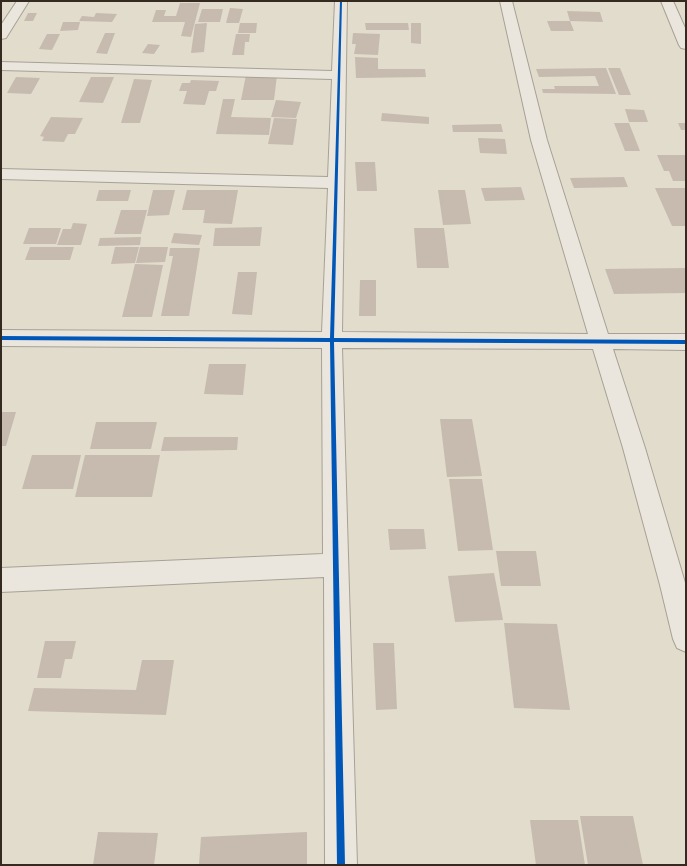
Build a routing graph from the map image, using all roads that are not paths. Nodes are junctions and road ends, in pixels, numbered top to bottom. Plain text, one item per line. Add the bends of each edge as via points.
1 (23, 1) edge
2 (341, 1) edge
3 (506, 1) edge
4 (667, 1) edge
5 (1, 35) edge
6 (686, 45) edge
7 (1, 66) edge
8 (339, 75) junction
9 (1, 174) edge
10 (336, 183) junction
11 (1, 338) edge
12 (332, 340) junction
13 (601, 341) junction
14 (686, 342) edge
15 (336, 565) junction
16 (1, 580) edge
17 (686, 638) edge
18 (341, 865) edge

1 - 5 street
2 - 8 street
3 - 13 street via 539,140
4 - 6 street
7 - 8 street
8 - 10 street
9 - 10 street
10 - 12 street
11 - 12 street
12 - 13 street
12 - 15 street
13 - 14 street
13 - 17 street via 634,448
15 - 16 street
15 - 18 street

